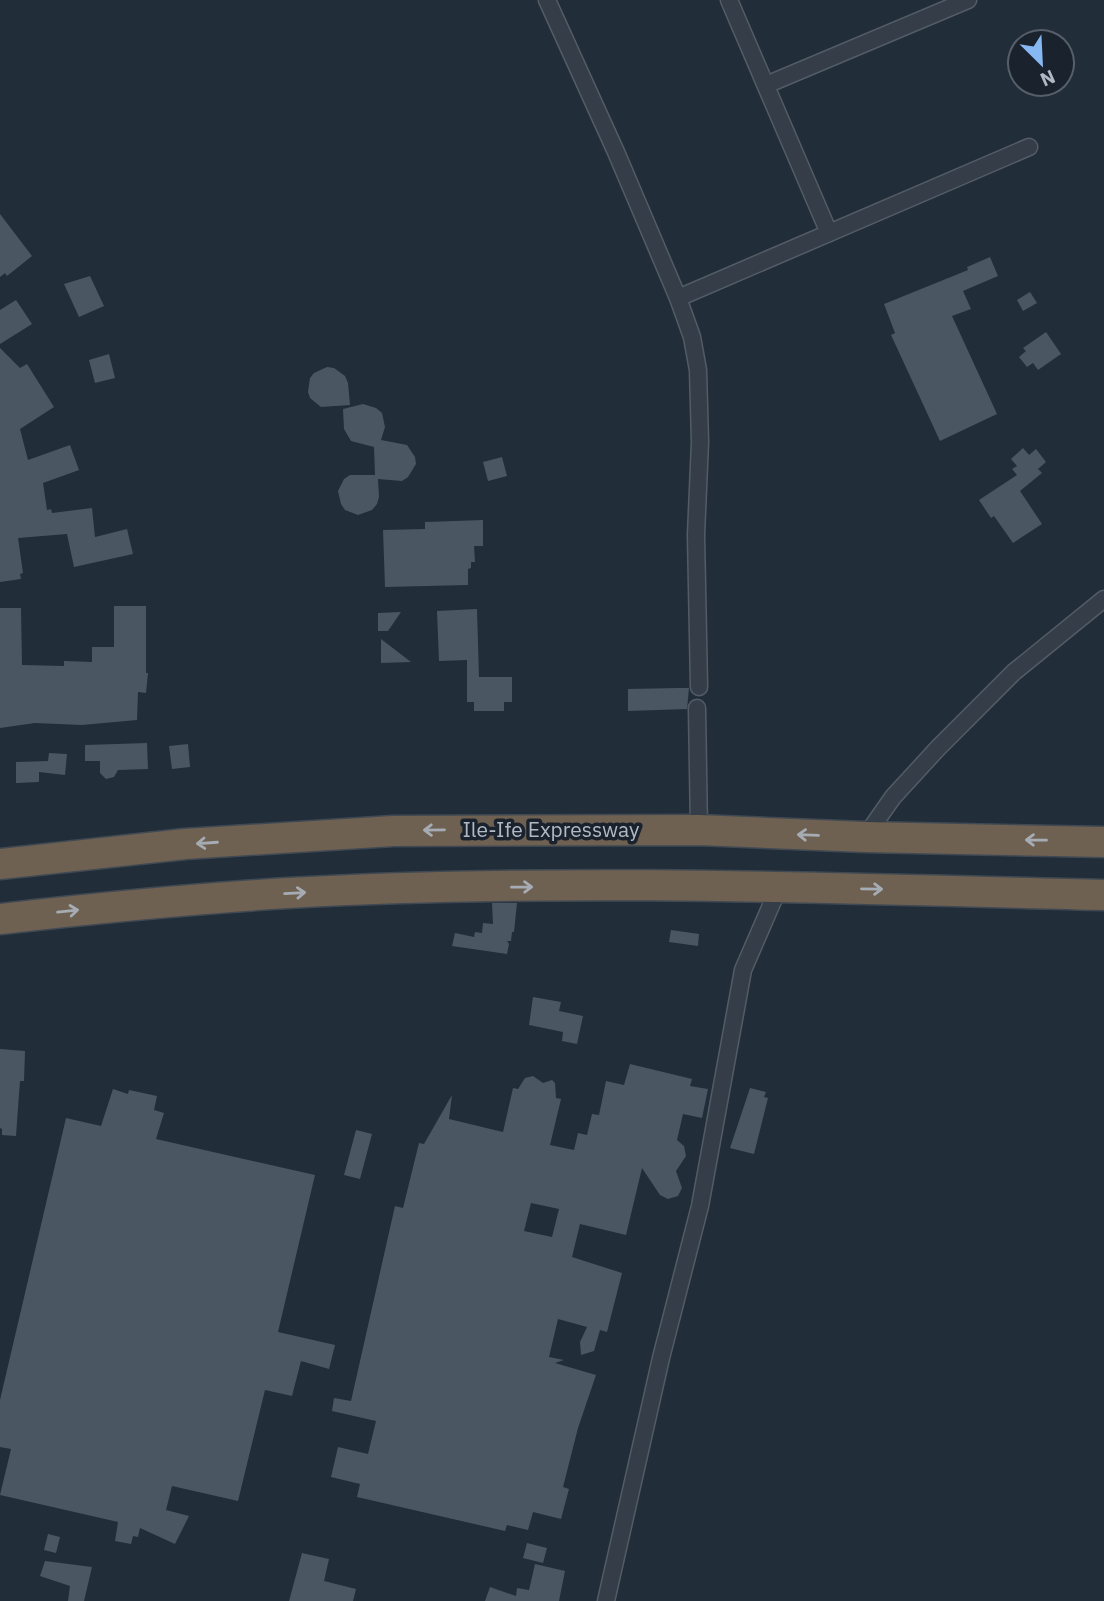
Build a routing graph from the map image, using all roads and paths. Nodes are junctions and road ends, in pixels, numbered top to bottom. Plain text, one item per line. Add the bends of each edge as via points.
1 (547, 0) edge
2 (729, 0) edge
3 (968, 0) edge
4 (766, 85) junction
5 (1028, 147) dead end
6 (829, 233) junction
7 (678, 298) junction
8 (1104, 598) edge
9 (699, 687) dead end
10 (697, 708) dead end
11 (699, 830) junction
12 (865, 837) junction
13 (1104, 842) edge
14 (0, 864) edge
15 (779, 887) junction
16 (1104, 895) edge
17 (0, 919) edge
18 (606, 1601) edge

1 - 7 street
2 - 4 street
3 - 4 street
4 - 6 street
5 - 6 street
6 - 7 street
7 - 9 street via 698,370
8 - 12 street via 1014,672 938,748 893,797
10 - 11 street
12 -> 11 highway, Ile-Ife Expressway
11 -> 14 highway, Ile-Ife Expressway via 380,832
13 -> 12 highway, Ile-Ife Expressway
15 -> 16 highway
17 -> 15 highway via 187,900 356,890
15 - 18 street via 744,970 700,1206

